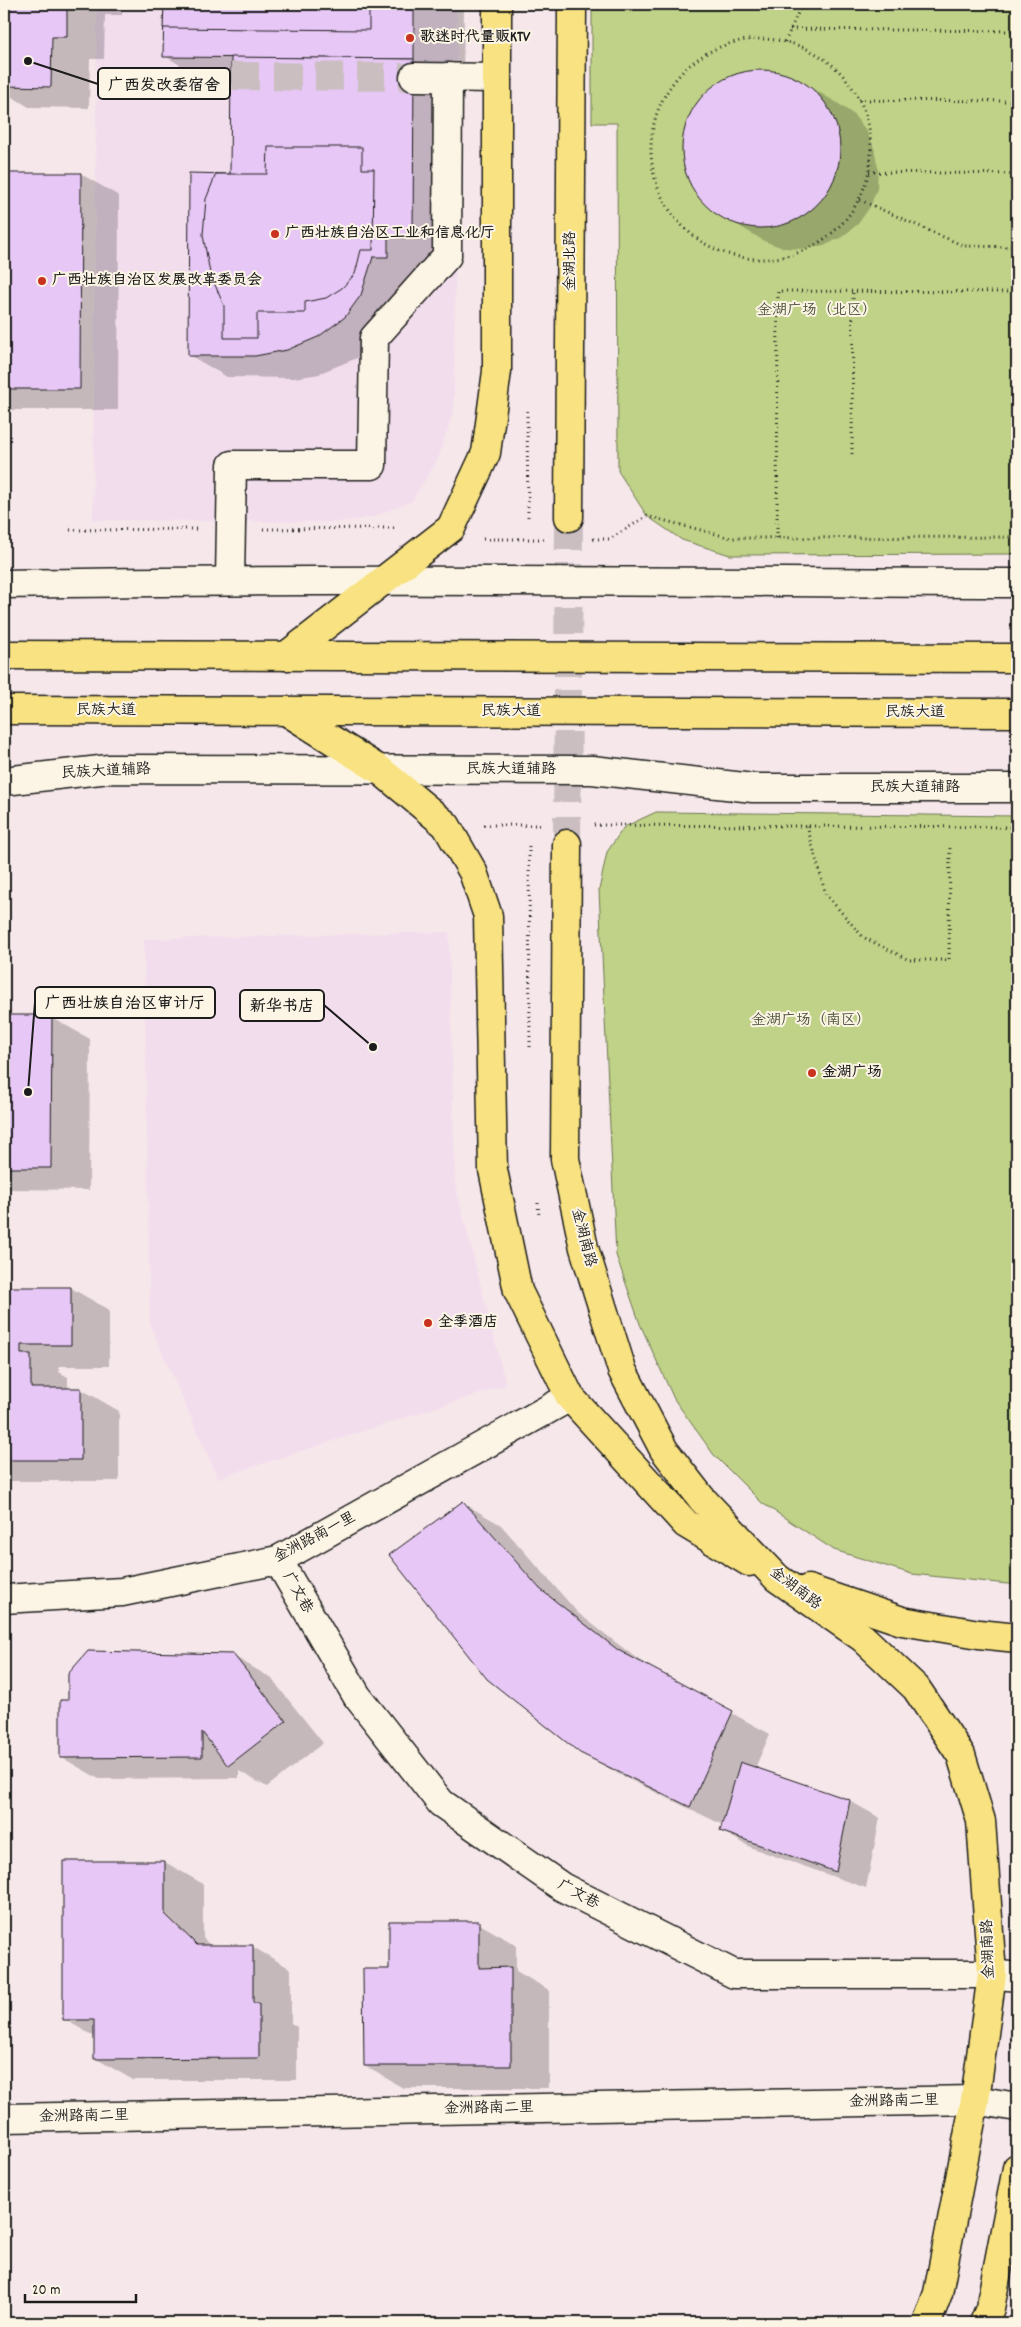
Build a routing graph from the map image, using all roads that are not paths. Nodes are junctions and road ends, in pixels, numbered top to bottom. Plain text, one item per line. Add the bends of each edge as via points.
1 (497, 4) edge
2 (572, 4) edge
3 (414, 77) tunnel mouth
4 (448, 77) junction
5 (497, 78) junction
6 (569, 517) tunnel mouth
7 (230, 580) junction
8 (383, 582) junction
9 (1017, 583) edge
10 (4, 584) edge
11 (4, 656) edge
12 (286, 656) junction
13 (1017, 658) edge
14 (4, 710) edge
15 (286, 711) junction
16 (1017, 713) edge
17 (380, 770) junction
18 (4, 781) edge
19 (1017, 788) edge
20 (567, 844) tunnel mouth
21 (570, 1397) junction
22 (278, 1560) junction
23 (777, 1578) junction
24 (4, 1599) edge
25 (1017, 1638) edge
26 (1004, 1976) edge
27 (975, 2100) junction
28 (1017, 2107) edge
29 (4, 2118) edge
30 (1017, 2168) edge
31 (927, 2323) edge
32 (984, 2323) edge

1 - 5 main road
2 - 6 main road, 金湖北路
3 - 4 street
4 - 5 street
4 - 7 street via 446,256 374,338 372,465 232,465
5 - 8 main road via 497,370 486,453 451,528
7 - 8 street
7 - 10 street
8 - 9 street
8 - 12 main road
11 - 12 main road
12 - 13 main road
14 - 15 main road, 民族大道
15 - 16 main road, 民族大道
15 - 17 main road
17 - 18 street, 民族大道辅路 via 109,769
17 - 19 street, 民族大道辅路 via 592,770 753,788
17 - 21 main road via 446,825 473,872 488,916 493,1170 518,1291
20 - 23 main road, 金湖南路 via 565,1159 584,1248 622,1370 664,1450 702,1499
21 - 22 street, 金洲路南一里
21 - 23 main road via 686,1524
22 - 24 street, 金洲路南一里 via 122,1592
22 - 26 street, 广文巷 via 357,1696 441,1803 562,1887 734,1974
23 - 25 main road via 902,1621
23 - 26 main road, 金湖南路 via 863,1638 916,1688 961,1755 981,1821
26 - 27 main road, 金湖南路
27 - 28 street, 金洲路南二里
27 - 29 street, 金洲路南二里
27 - 31 main road, 金湖南路 via 938,2293
30 - 32 main road via 990,2308

